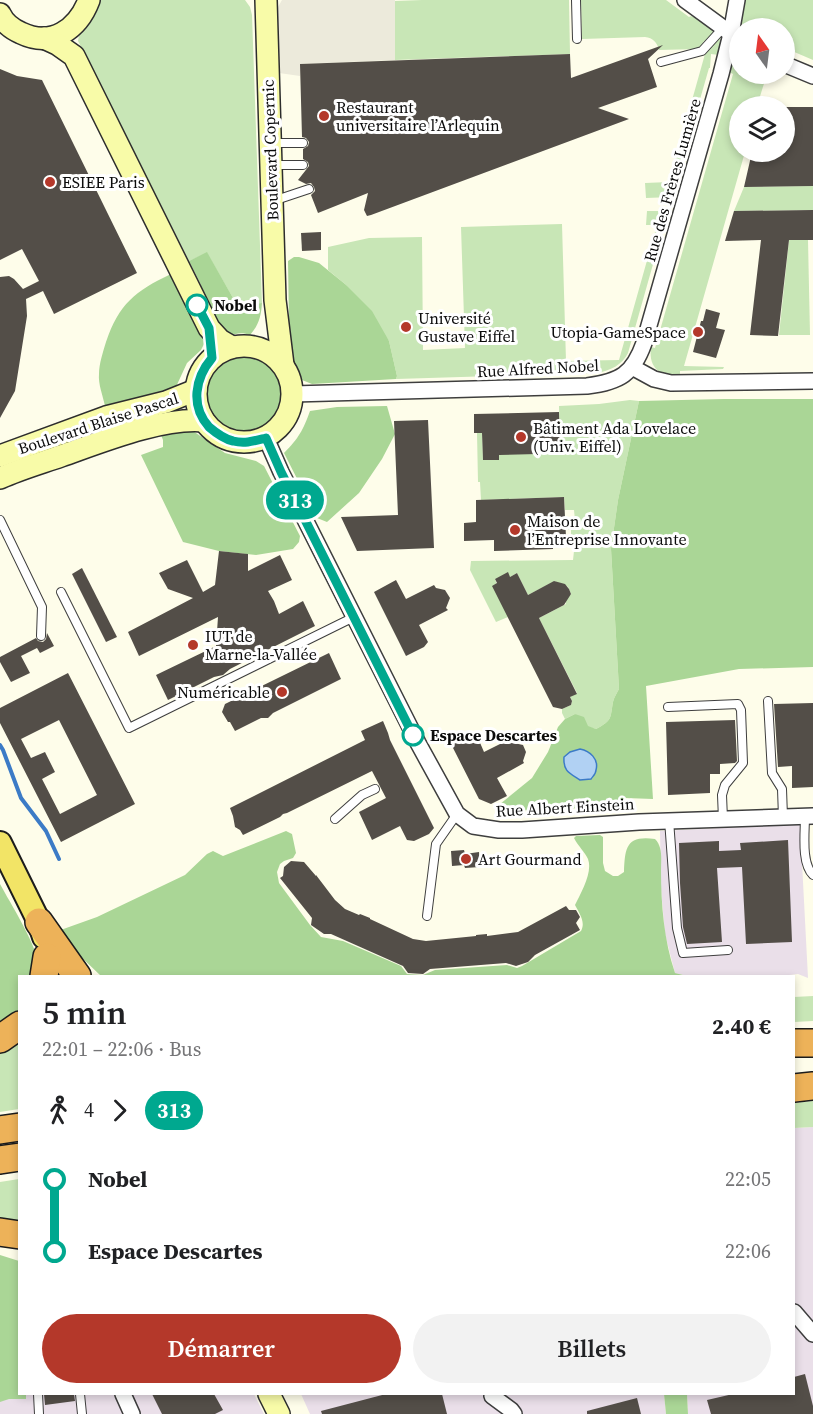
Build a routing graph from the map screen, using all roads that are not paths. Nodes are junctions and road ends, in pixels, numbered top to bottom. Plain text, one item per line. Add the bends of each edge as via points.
1 (89, 0) edge
2 (266, 0) edge
3 (576, 0) edge
4 (685, 0) edge
5 (737, 0) edge
6 (0, 14) edge
7 (734, 18) edge
8 (77, 22) junction
9 (729, 33) edge
10 (729, 35) edge
11 (44, 38) junction
12 (577, 39) dead end
13 (729, 41) edge
14 (74, 56) junction
15 (661, 62) dead end
16 (795, 69) edge
17 (813, 76) edge
18 (270, 143) junction
19 (303, 143) dead end
20 (271, 165) junction
21 (303, 165) dead end
22 (309, 189) dead end
23 (272, 202) junction
24 (275, 300) junction
25 (209, 328) junction
26 (240, 347) junction
27 (212, 358) junction
28 (283, 365) junction
29 (632, 367) junction
30 (813, 381) edge
31 (196, 390) junction
32 (293, 394) junction
33 (204, 421) junction
34 (266, 438) junction
35 (0, 456) edge
36 (0, 478) edge
37 (0, 520) edge
38 (61, 592) dead end
39 (354, 617) junction
40 (41, 636) dead end
41 (768, 700) dead end
42 (668, 707) dead end
43 (375, 789) dead end
44 (457, 814) junction
45 (809, 816) edge
46 (783, 817) junction
47 (335, 819) dead end
48 (723, 819) junction
49 (669, 820) junction
50 (0, 843) edge
51 (0, 867) edge
52 (813, 875) edge
53 (427, 916) dead end
54 (39, 922) junction
55 (728, 950) dead end
56 (53, 972) edge
57 (76, 975) edge
58 (18, 1026) edge
59 (0, 1039) edge
60 (795, 1043) edge
61 (813, 1043) edge
62 (813, 1072) edge
63 (795, 1073) edge
64 (813, 1086) edge
65 (795, 1088) edge
66 (18, 1127) edge
67 (0, 1130) edge
68 (18, 1157) edge
69 (0, 1160) edge
70 (0, 1232) edge
71 (18, 1235) edge
72 (795, 1313) edge
73 (813, 1334) edge
74 (38, 1395) edge
75 (80, 1395) edge
76 (123, 1395) edge
77 (270, 1395) edge
78 (492, 1396) dead end
79 (39, 1414) edge
80 (82, 1414) edge
81 (132, 1414) edge
82 (279, 1414) edge
83 (514, 1414) edge

1 - 8 street
2 - 18 street, Boulevard Copernic
3 - 12 lane
4 - 9 street
5 - 7 street, Rue des Frères Lumière
6 - 11 street via 14,29
8 - 11 street via 56,36
8 - 14 street
10 - 15 lane via 702,51
11 - 14 street
13 - 29 street, Rue des Frères Lumière via 644,343
14 - 25 street
16 - 17 street
18 - 19 lane
18 - 20 street, Boulevard Copernic
20 - 21 lane
20 - 23 street, Boulevard Copernic
22 - 23 lane
23 - 24 street, Boulevard Copernic
24 - 26 street, Boulevard Copernic via 267,323 255,340
24 - 28 street, Boulevard Copernic
25 - 26 street via 220,340
25 - 27 street
26 - 27 street
26 - 28 street via 261,349
27 - 31 street
28 - 32 street
29 - 30 street via 671,383
29 - 32 street, Rue Alfred Nobel via 611,381 587,386
31 - 33 street via 197,406
31 - 35 street, Boulevard Blaise Pascal via 106,417
32 - 34 street via 286,420
33 - 34 street via 231,441 249,443
33 - 36 street, Boulevard Blaise Pascal via 171,423 114,437
34 - 39 street
37 - 40 lane via 42,607
38 - 39 lane via 129,728
39 - 44 street
41 - 46 lane via 772,773 782,789
42 - 48 lane via 738,705 741,710 743,763 725,785
43 - 47 lane
44 - 49 street, Rue Albert Einstein via 473,826 499,830
44 - 53 lane via 436,844
45 - 46 street, Rue Albert Einstein
45 - 52 lane via 805,856
46 - 48 street, Rue Albert Einstein
48 - 49 street, Rue Albert Einstein
49 - 55 lane via 677,928 683,952
50 - 54 main road
51 - 56 main road
54 - 56 main road
54 - 57 highway
58 - 59 highway
60 - 61 highway
62 - 63 highway
64 - 65 highway
66 - 67 highway
68 - 69 highway
70 - 71 highway
72 - 73 street
74 - 79 lane
75 - 80 lane
76 - 81 street
77 - 82 street
78 - 83 street

